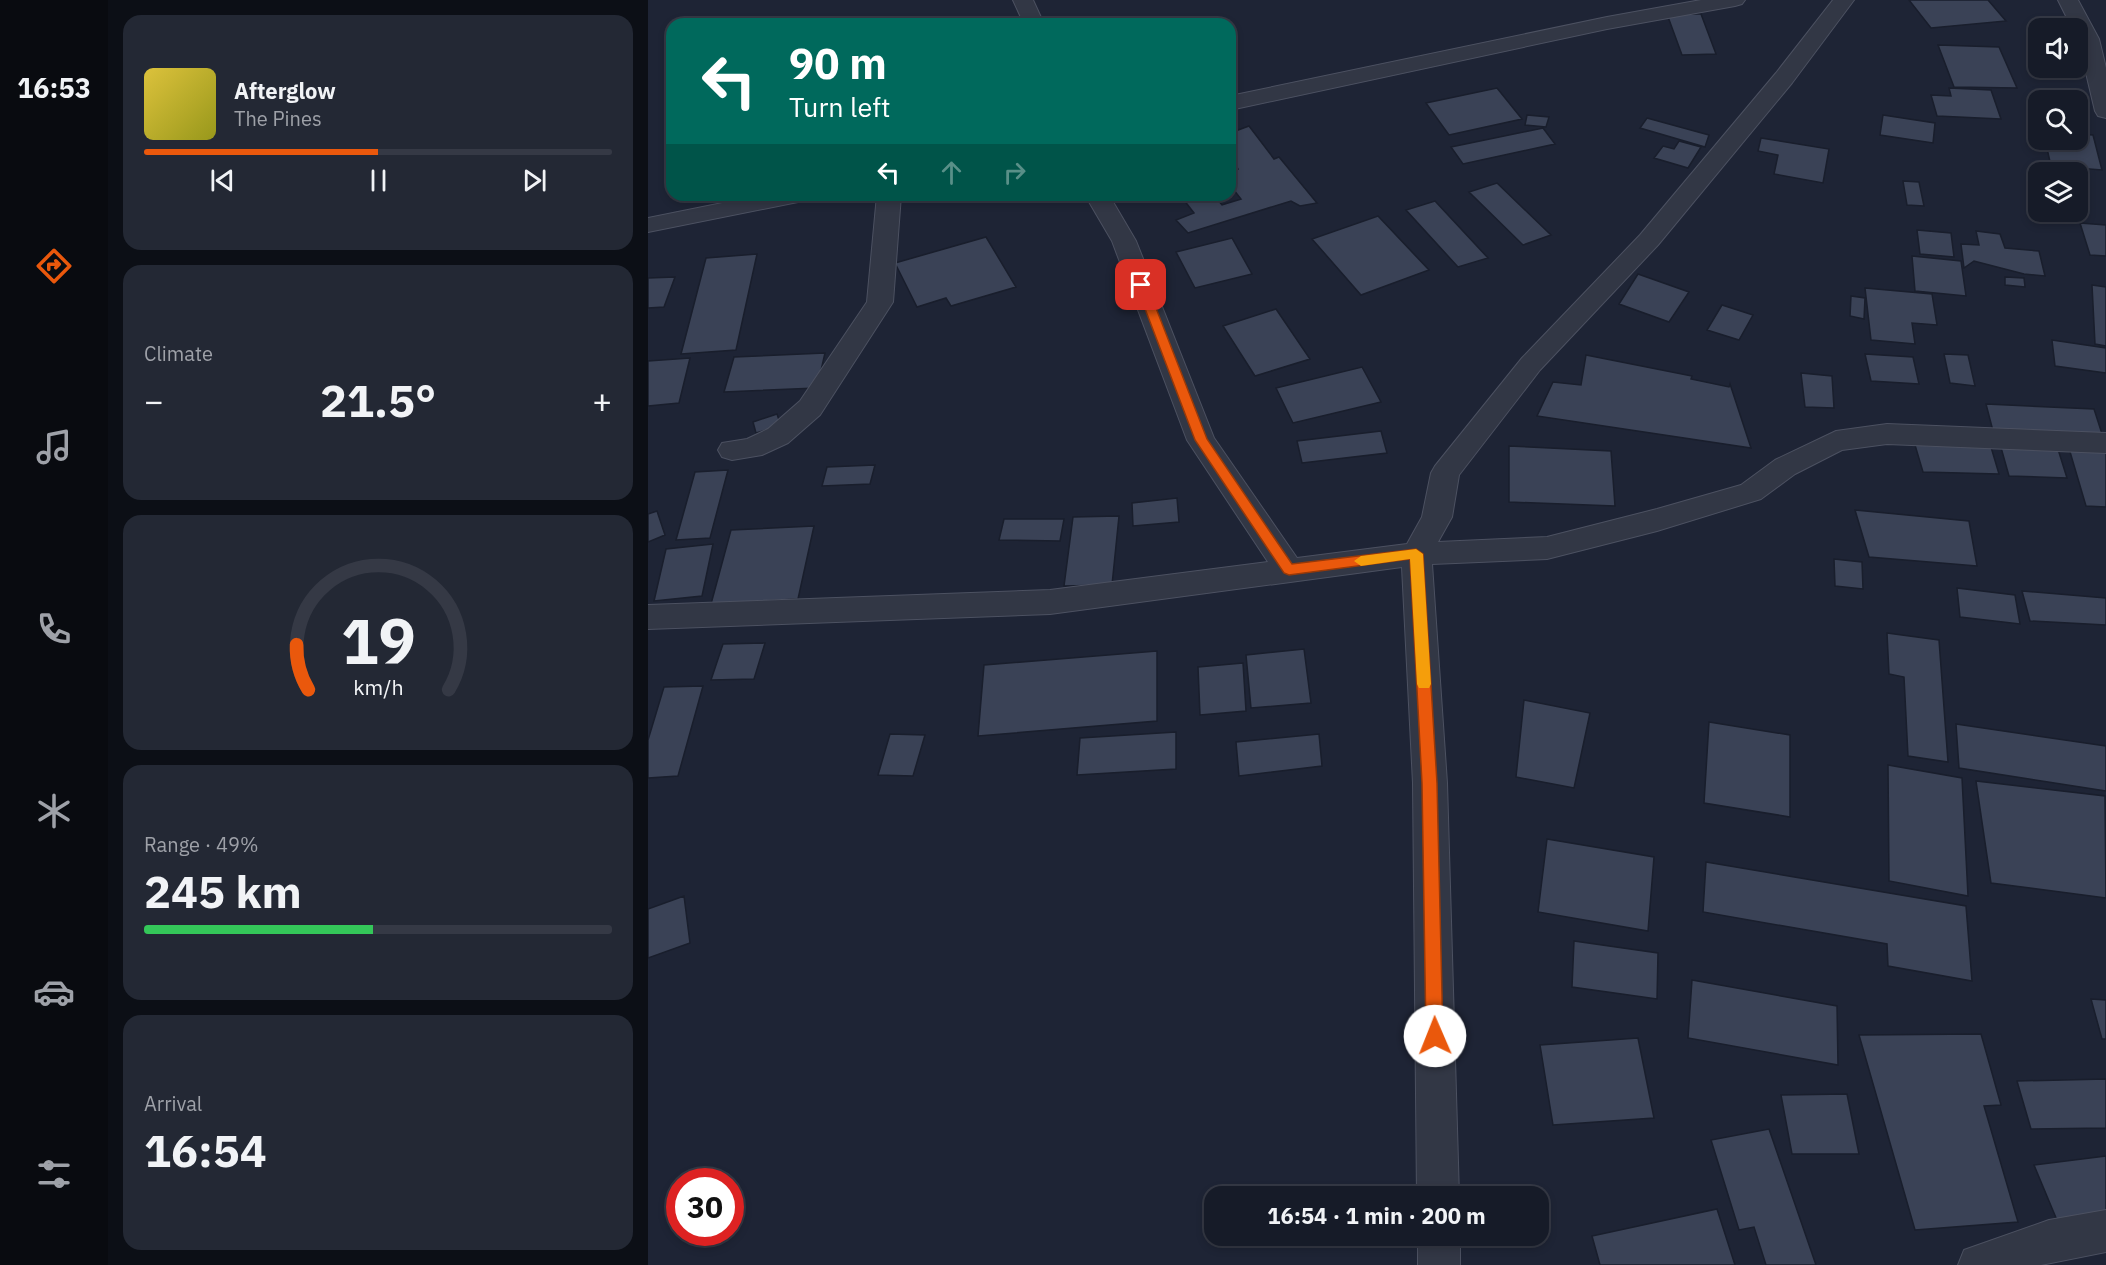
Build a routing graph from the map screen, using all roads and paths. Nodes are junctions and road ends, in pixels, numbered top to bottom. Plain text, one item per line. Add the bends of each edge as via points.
1 (1023, 0) edge
2 (1735, 0) edge
3 (1844, 0) edge
4 (2068, 0) edge
5 (1031, 18) edge
6 (2097, 40) edge
7 (1236, 102) edge
8 (2106, 111) edge
9 (768, 201) edge
10 (888, 201) edge
11 (1100, 201) edge
12 (648, 225) edge
13 (2106, 443) edge
14 (732, 450) dead end
15 (1416, 554) junction
16 (1289, 570) junction
17 (648, 617) edge
18 (1438, 1186) edge
19 (2106, 1232) edge
20 (1439, 1246) edge
21 (1439, 1265) edge
22 (1979, 1265) edge

1 - 5 street
2 - 7 street via 1602,15
3 - 15 street via 1649,240 1530,364 1445,473 1437,517
4 - 6 street
6 - 8 street
9 - 12 street
10 - 14 street via 880,302 810,408 778,436 752,448
11 - 16 street via 1124,241 1201,440
13 - 15 street via 1887,434 1836,441 1785,467 1751,492 1657,520 1547,548
15 - 16 street
15 - 18 street via 1430,783
16 - 17 street via 1050,602
19 - 22 street via 2049,1240
20 - 21 street

